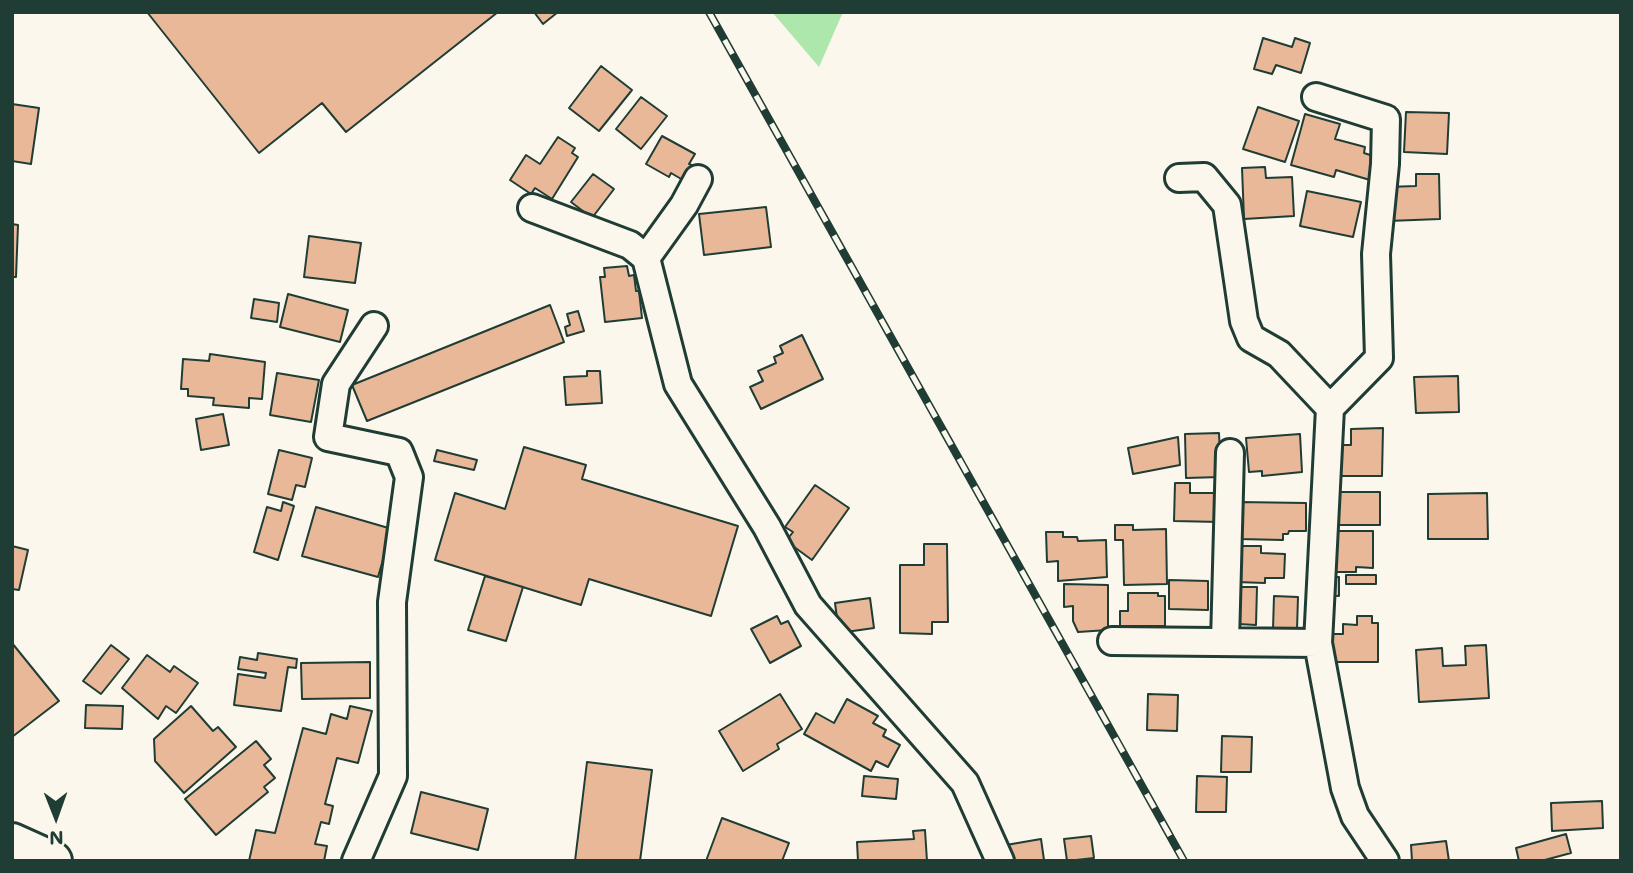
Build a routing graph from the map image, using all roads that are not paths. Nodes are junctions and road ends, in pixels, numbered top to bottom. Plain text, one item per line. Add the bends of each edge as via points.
1 (1316, 97) dead end
2 (1179, 178) dead end
3 (698, 179) dead end
4 (532, 208) dead end
5 (646, 258) junction
6 (374, 326) dead end
7 (1330, 408) junction
8 (1230, 453) dead end
9 (1112, 641) dead end
10 (1225, 642) junction
11 (1318, 643) junction
12 (12, 844) edge
13 (52, 861) edge
14 (356, 861) edge
15 (1000, 861) edge
16 (1385, 861) edge

1 - 7 street via 1386,119 1376,254 1378,358
2 - 7 street via 1204,177 1227,205 1244,321 1251,338 1279,354
3 - 5 street
4 - 5 street via 630,245
5 - 15 street via 678,384 767,527 808,605 965,783
6 - 14 street via 337,384 328,437 399,452 408,477 392,602 393,776
7 - 11 street
8 - 10 street
9 - 10 street
10 - 11 street
11 - 16 street via 1345,788 1355,816
12 - 13 highway

